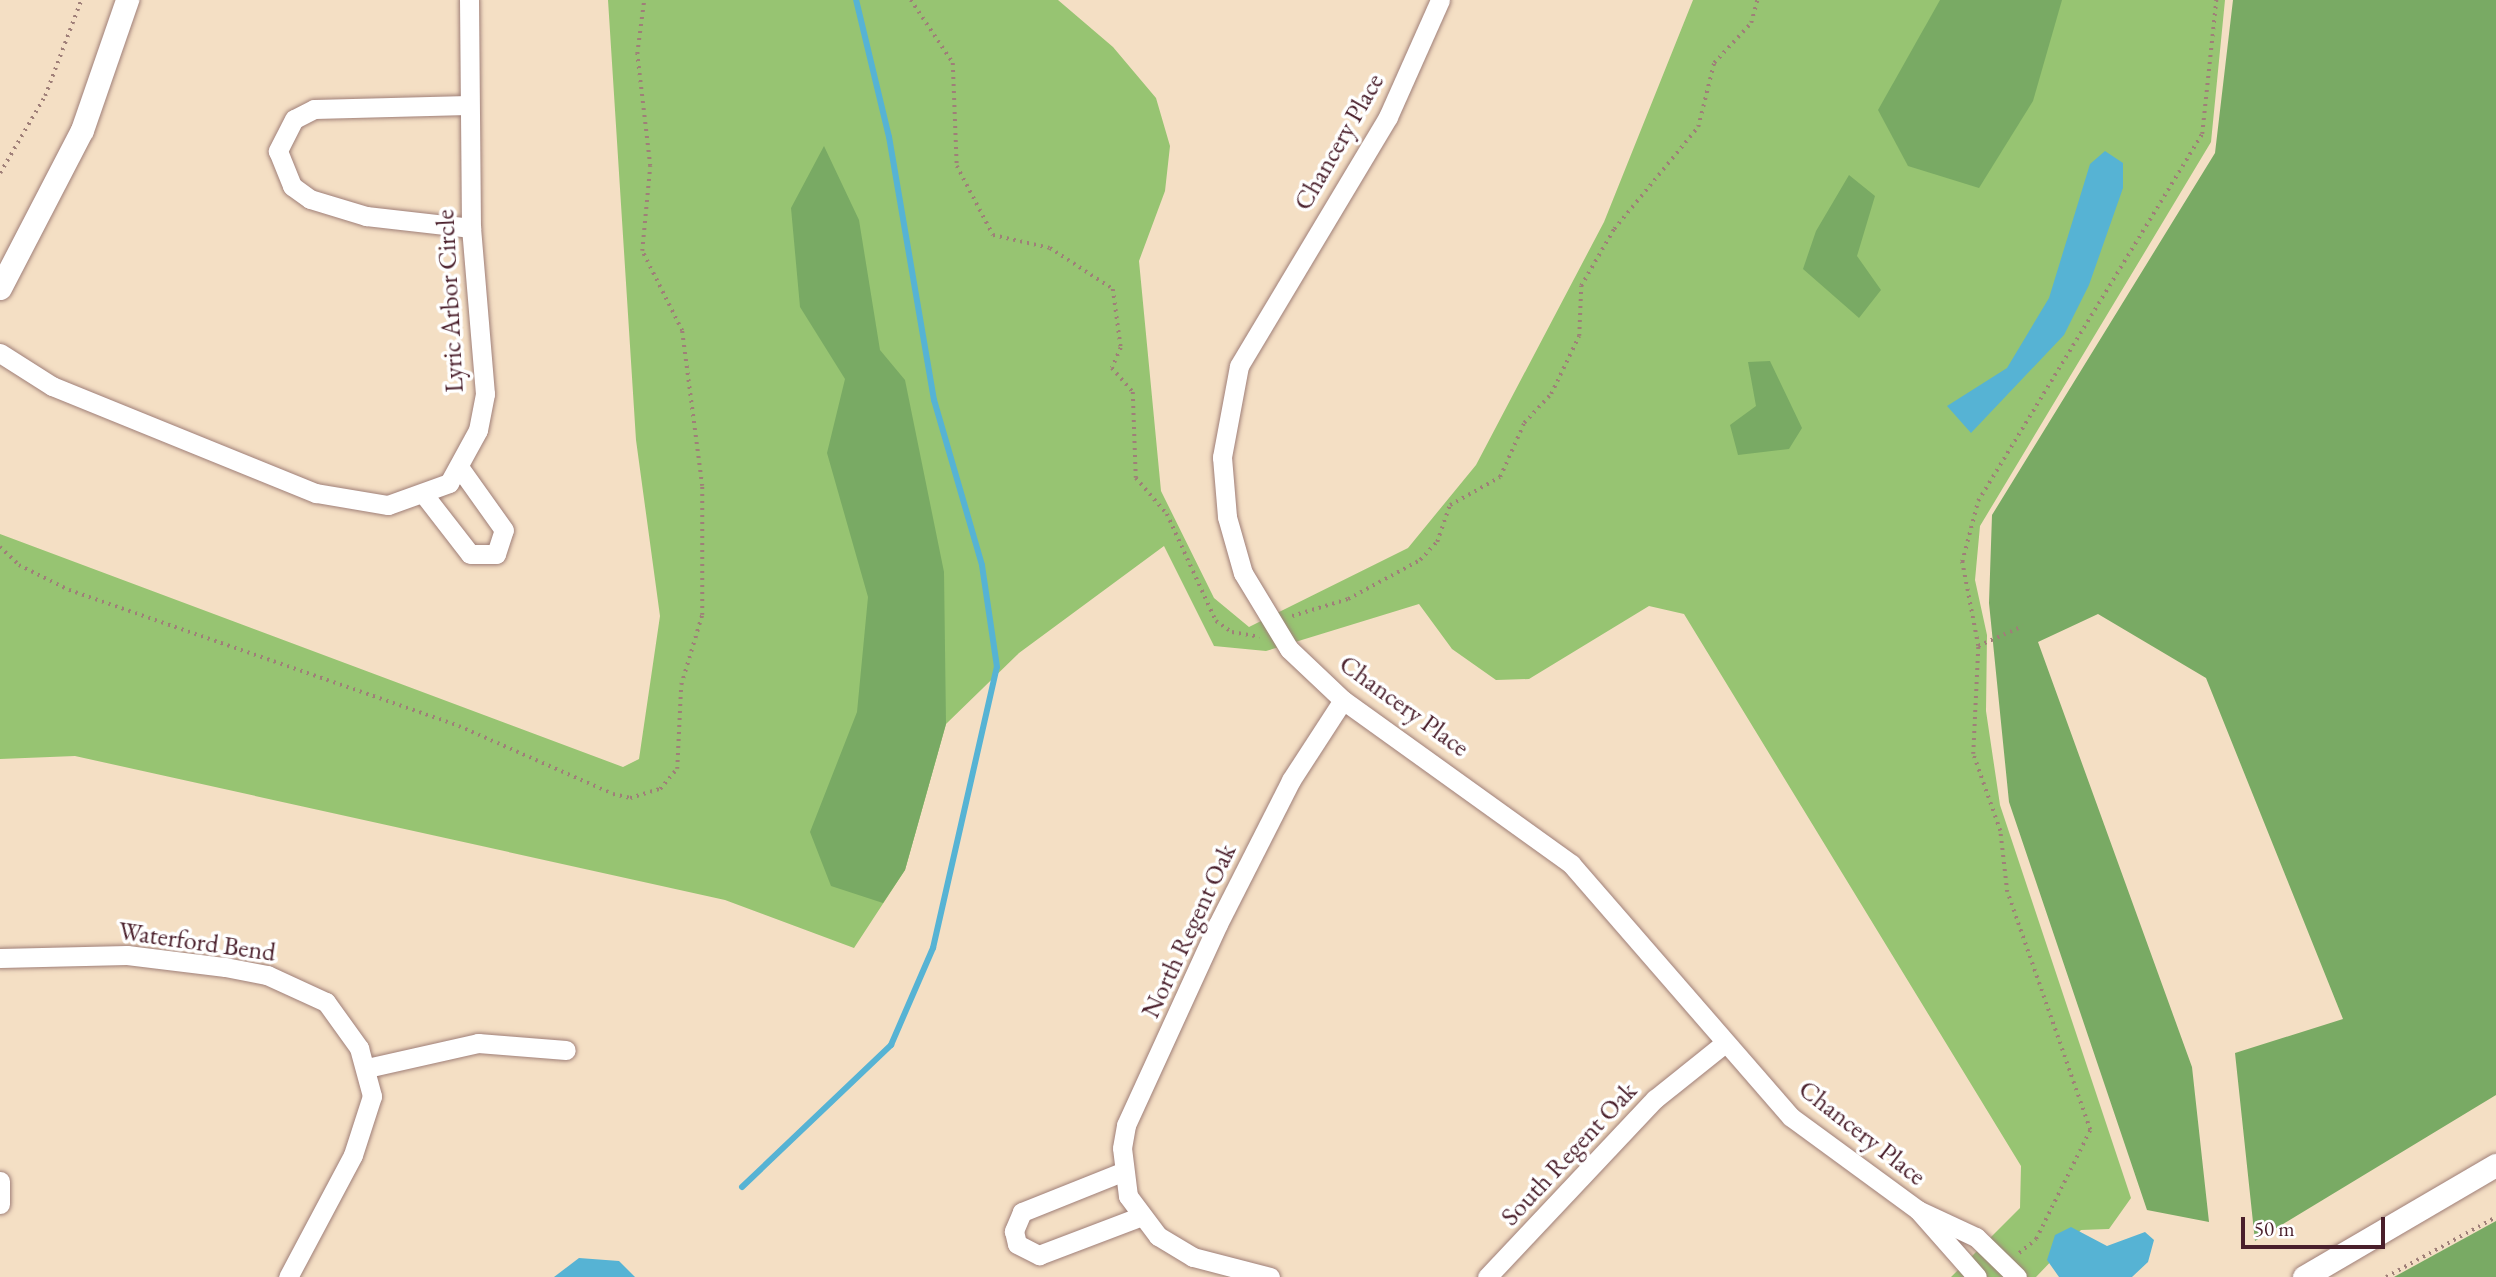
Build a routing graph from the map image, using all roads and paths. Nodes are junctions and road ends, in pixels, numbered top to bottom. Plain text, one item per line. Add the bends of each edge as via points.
1 (80, 0) edge
2 (127, 0) edge
3 (469, 0) edge
4 (911, 0) edge
5 (1440, 0) edge
6 (1756, 0) edge
7 (2216, 0) edge
8 (468, 105) junction
9 (0, 173) edge
10 (471, 228) junction
11 (0, 288) edge
12 (0, 353) edge
13 (459, 467) junction
14 (425, 496) junction
15 (2023, 626) dead end
16 (1272, 629) junction
17 (1978, 646) junction
18 (1343, 700) junction
19 (0, 958) edge
20 (1725, 1043) junction
21 (566, 1050) dead end
22 (367, 1068) junction
23 (2496, 1166) edge
24 (1122, 1172) junction
25 (0, 1181) edge
26 (0, 1204) edge
27 (1918, 1210) junction
28 (1139, 1217) junction
29 (2496, 1217) edge
30 (2011, 1271) edge
31 (288, 1277) edge
32 (1270, 1277) edge
33 (1487, 1277) edge
34 (1977, 1277) edge
35 (2304, 1277) edge
36 (2386, 1277) edge

1 - 9 path via 45,96
2 - 11 street via 82,130
3 - 8 street, Lyric Arbor Circle
4 - 16 path via 953,63 957,166 993,235 1050,248 1113,289 1121,348 1112,368 1133,392 1136,478 1167,514 1216,621 1232,632 1262,638
5 - 16 street, Chancery Place via 1388,117 1255,333 1228,399 1222,457 1227,517 1243,573
6 - 16 path via 1751,23 1714,63 1698,127 1614,229 1581,286 1579,336 1551,394 1524,423 1500,477 1450,505 1437,542 1420,560
7 - 17 path via 2202,134 1978,501 1962,562
8 - 10 street, Lyric Arbor Circle
8 - 10 street via 314,109 295,119 278,151 292,186 310,199 366,216
10 - 13 street, Lyric Arbor Circle via 485,394 478,430
12 - 14 street, Lyric Arbor Circle via 52,386 277,480 353,504 388,505
13 - 14 street, Lyric Arbor Circle via 449,483
13 - 14 street via 504,530 496,554 470,554
15 - 17 path
16 - 18 street, Chancery Place
17 - 30 path via 1973,754 2000,831 2007,892 2090,1130 2036,1239
18 - 20 street, Chancery Place via 1572,864
18 - 24 street, North Regent Oak via 1291,780 1218,924 1126,1125
19 - 22 street, Waterford Bend via 127,955 267,975 326,1002
20 - 27 street, Chancery Place via 1791,1117
20 - 33 street, South Regent Oak via 1636,1117
21 - 22 street via 478,1043
22 - 31 street via 367,1124
23 - 35 street
24 - 28 street, North Regent Oak
24 - 28 street via 1022,1212 1014,1231 1017,1244 1039,1255
25 - 26 street
27 - 30 street, Chancery Place via 1948,1219
27 - 34 street, Chancery Place
28 - 32 street via 1193,1257
29 - 36 path

